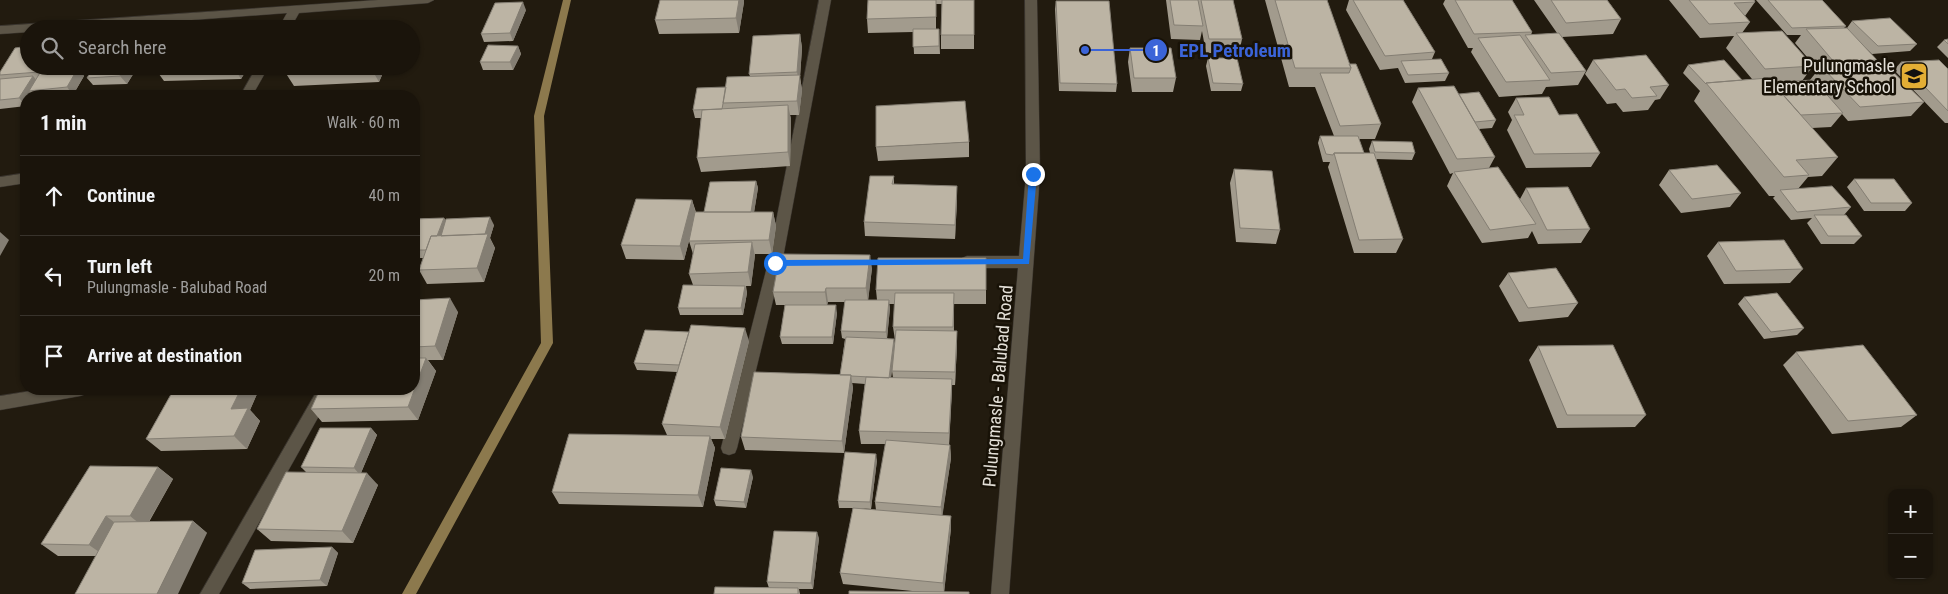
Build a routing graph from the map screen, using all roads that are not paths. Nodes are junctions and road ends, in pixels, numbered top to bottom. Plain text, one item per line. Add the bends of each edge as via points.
1 (428, 0) edge
2 (826, 0) edge
3 (1031, 0) edge
4 (295, 9) junction
5 (140, 20) edge
6 (289, 20) edge
7 (20, 29) edge
8 (0, 30) edge
9 (258, 75) edge
10 (249, 90) edge
11 (20, 179) edge
12 (0, 182) edge
13 (949, 262) edge
14 (1026, 262) junction
15 (48, 395) edge
16 (323, 395) edge
17 (0, 404) edge
18 (729, 448) dead end
19 (209, 594) edge
20 (1000, 594) edge

1 - 4 street
2 - 18 street via 780,263
3 - 14 street, Pulungmasle - Balubad Road via 1033,174
4 - 5 street
4 - 6 street
7 - 8 street
9 - 10 street
11 - 12 street
13 - 14 street
14 - 20 street, Pulungmasle - Balubad Road
15 - 17 street
16 - 19 street

